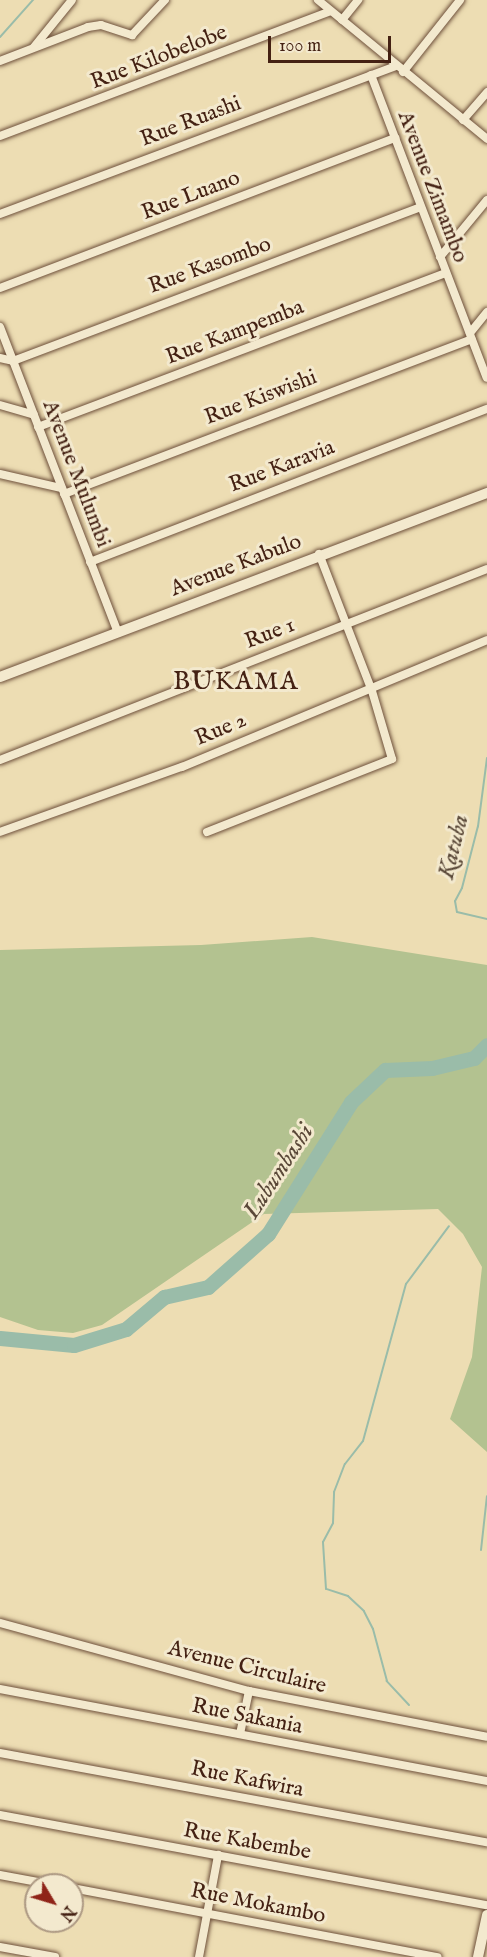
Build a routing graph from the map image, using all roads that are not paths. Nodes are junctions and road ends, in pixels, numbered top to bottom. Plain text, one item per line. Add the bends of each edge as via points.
1 (72, 0) edge
2 (165, 0) edge
3 (318, 0) edge
4 (358, 0) edge
5 (460, 0) edge
6 (330, 11) junction
7 (342, 20) junction
8 (33, 48) junction
9 (0, 61) edge
10 (395, 66) junction
11 (403, 72) junction
12 (371, 75) junction
13 (487, 92) edge
14 (463, 120) junction
15 (0, 136) edge
16 (395, 138) junction
17 (487, 139) edge
18 (487, 200) edge
19 (420, 207) junction
20 (0, 214) edge
21 (440, 256) junction
22 (445, 273) junction
23 (0, 288) edge
24 (487, 312) edge
25 (0, 327) edge
26 (470, 336) junction
27 (0, 358) edge
28 (13, 361) junction
29 (487, 378) edge
30 (0, 405) edge
31 (487, 408) edge
32 (34, 415) junction
33 (38, 427) junction
34 (0, 474) edge
35 (63, 491) junction
36 (487, 493) edge
37 (319, 554) junction
38 (90, 561) junction
39 (487, 569) edge
40 (346, 625) junction
41 (118, 633) junction
42 (487, 640) edge
43 (0, 677) edge
44 (372, 691) junction
45 (0, 760) edge
46 (0, 832) edge
47 (207, 832) dead end
48 (0, 1623) edge
49 (0, 1689) edge
50 (249, 1691) junction
51 (240, 1734) junction
52 (487, 1737) edge
53 (0, 1753) edge
54 (487, 1781) edge
55 (0, 1815) edge
56 (487, 1842) edge
57 (218, 1855) junction
58 (0, 1875) edge
59 (24, 1879) edge
60 (84, 1890) edge
61 (487, 1905) edge
62 (207, 1913) junction
63 (487, 1915) edge
64 (0, 1947) edge
65 (55, 1957) edge
66 (199, 1957) edge
67 (438, 1957) edge
68 (478, 1957) edge

1 - 8 street
2 - 8 street via 132,35 101,25
3 - 6 street
4 - 7 street
5 - 11 street
6 - 7 street
6 - 15 street, Rue Kilobelobe
7 - 10 street
8 - 9 street
10 - 11 street
10 - 12 street, Rue Ruashi
11 - 14 street
12 - 16 street, Avenue Zimambo
12 - 20 street, Rue Ruashi
13 - 14 street
14 - 17 street
16 - 19 street, Avenue Zimambo
16 - 23 street, Rue Luano
18 - 21 street
19 - 21 street, Avenue Zimambo
19 - 28 street, Rue Kasombo
21 - 22 street, Avenue Zimambo
22 - 26 street, Avenue Zimambo
22 - 33 street, Rue Kampemba
24 - 26 street
25 - 28 street, Avenue Mulumbi
26 - 29 street, Avenue Zimambo
26 - 35 street, Rue Kiswishi
27 - 28 street
28 - 32 street, Avenue Mulumbi
30 - 32 street
31 - 38 street, Rue Karavia
32 - 33 street, Avenue Mulumbi
33 - 35 street, Avenue Mulumbi
34 - 35 street
35 - 38 street, Avenue Mulumbi
36 - 37 street, Avenue Kabulo
37 - 40 street
37 - 41 street, Avenue Kabulo
38 - 41 street, Avenue Mulumbi
39 - 40 street, Rue 1
40 - 44 street
40 - 45 street, Rue 1
41 - 43 street, Avenue Kabulo
42 - 44 street, Rue 2
44 - 46 street, Rue 2 via 182,767
44 - 47 street via 392,759
48 - 50 street, Avenue Circulaire
49 - 51 street, Rue Sakania
50 - 51 street
50 - 52 street, Avenue Circulaire
51 - 54 street, Rue Sakania
53 - 56 street, Rue Kafwira
55 - 57 street, Rue Kabembe
57 - 61 street, Rue Kabembe
57 - 62 street
58 - 59 street
60 - 62 street, Rue Mokambo
62 - 66 street
62 - 67 street, Rue Mokambo
63 - 68 street
64 - 65 street

